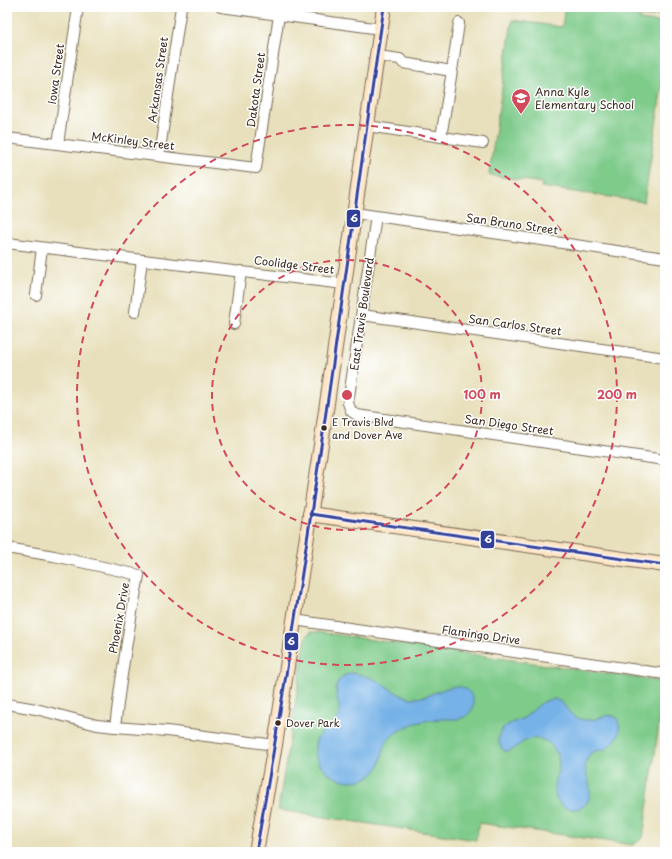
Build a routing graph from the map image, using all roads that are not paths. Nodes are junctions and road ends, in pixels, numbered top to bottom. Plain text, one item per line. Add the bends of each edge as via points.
1 (78, 7) edge
2 (180, 7) edge
3 (221, 7) edge
4 (384, 7) edge
5 (279, 15) junction
6 (459, 23) dead end
7 (381, 29) junction
8 (377, 56) junction
9 (452, 71) junction
10 (367, 126) junction
11 (441, 137) junction
12 (7, 138) edge
13 (58, 144) junction
14 (483, 144) dead end
15 (159, 156) junction
16 (256, 168) joint
17 (355, 213) junction
18 (376, 216) junction
19 (7, 243) edge
20 (42, 248) junction
21 (665, 258) edge
22 (142, 260) junction
23 (241, 271) junction
24 (344, 284) junction
25 (36, 295) dead end
26 (135, 312) dead end
27 (362, 315) junction
28 (234, 324) dead end
29 (665, 358) edge
30 (351, 411) joint
31 (665, 460) edge
32 (310, 514) junction
33 (7, 548) edge
34 (665, 565) edge
35 (294, 620) junction
36 (665, 674) edge
37 (7, 704) edge
38 (115, 727) junction
39 (275, 745) junction
40 (256, 852) edge

1 - 13 street, Iowa Street
2 - 15 street, Arkansas Street
3 - 5 street
4 - 7 main road, East Travis Boulevard
5 - 7 street
5 - 16 street, Dakota Street
6 - 9 street
7 - 8 main road, East Travis Boulevard
8 - 9 street
8 - 10 main road, East Travis Boulevard
9 - 11 street
10 - 11 street
10 - 17 main road, East Travis Boulevard
11 - 14 street
12 - 13 street, McKinley Street
13 - 15 street, McKinley Street
15 - 16 street, McKinley Street
17 - 18 street, San Bruno Street
17 - 24 main road, East Travis Boulevard
18 - 21 street, San Bruno Street
18 - 27 street, East Travis Boulevard
19 - 20 street, Coolidge Street
20 - 22 street, Coolidge Street
20 - 25 street
22 - 23 street, Coolidge Street
22 - 26 street
23 - 24 street, Coolidge Street
23 - 28 street, Coolidge Street
24 - 32 main road, East Travis Boulevard
27 - 29 street, San Carlos Street
27 - 30 street, East Travis Boulevard via 348,403
30 - 31 street, San Diego Street via 357,415
32 - 34 main road
32 - 35 main road, East Travis Boulevard
33 - 38 street, Phoenix Drive via 139,576
35 - 36 street, Flamingo Drive
35 - 39 main road, East Travis Boulevard
37 - 38 street
38 - 39 street
39 - 40 main road, East Travis Boulevard

